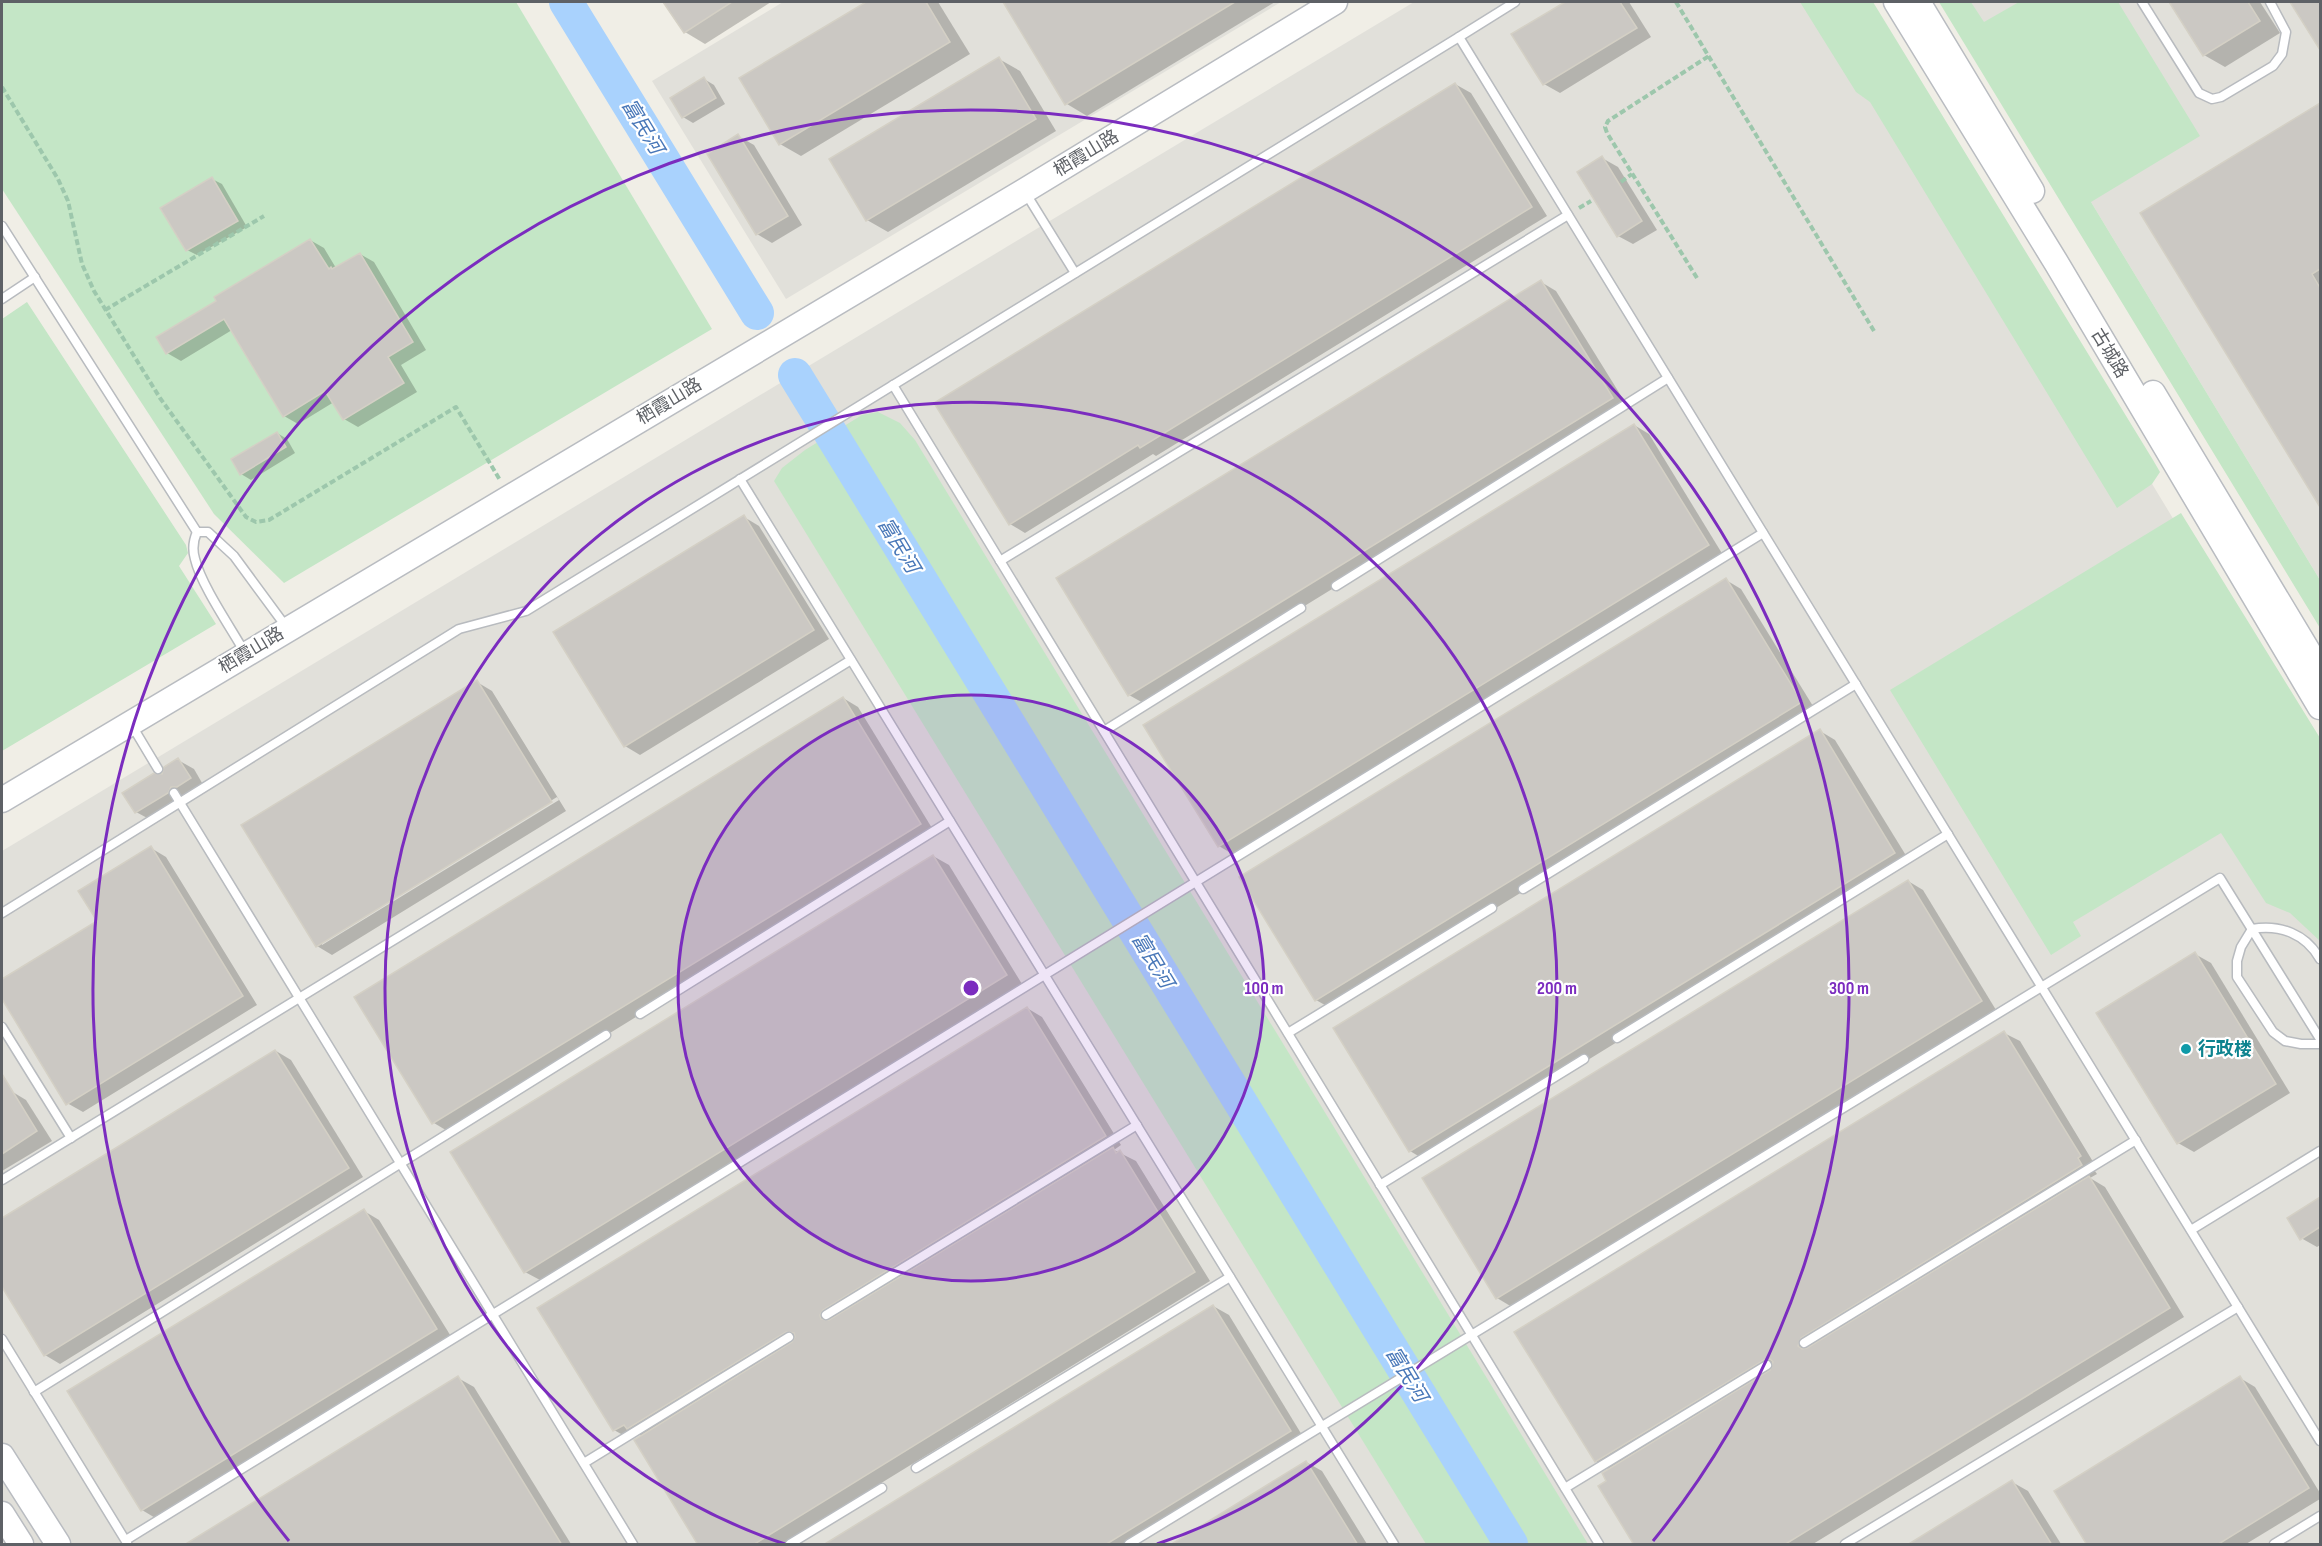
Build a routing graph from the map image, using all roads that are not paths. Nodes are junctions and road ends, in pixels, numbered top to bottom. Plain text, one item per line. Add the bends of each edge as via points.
1 (1335, 2) edge
2 (1515, 2) edge
3 (1896, 2) edge
4 (1918, 2) edge
5 (2142, 2) edge
6 (2270, 2) edge
7 (1458, 37) junction
8 (1024, 191) junction
9 (1568, 215) junction
10 (2, 226) edge
11 (1075, 273) junction
12 (35, 277) junction
13 (2, 299) edge
14 (1668, 378) junction
15 (893, 385) junction
16 (740, 479) junction
17 (197, 532) junction
18 (1763, 533) junction
19 (1000, 561) junction
20 (1336, 586) dead end
21 (1301, 608) dead end
22 (287, 628) junction
23 (246, 653) junction
24 (851, 660) junction
25 (2320, 671) edge
26 (1856, 684) junction
27 (2320, 707) edge
28 (131, 723) junction
29 (1104, 731) junction
30 (158, 769) dead end
31 (174, 793) dead end
32 (2, 800) edge
33 (179, 803) junction
34 (950, 821) junction
35 (1948, 834) junction
36 (1196, 882) junction
37 (1523, 889) dead end
38 (1492, 908) dead end
39 (2, 913) edge
40 (2252, 929) junction
41 (2320, 959) edge
42 (1045, 975) junction
43 (2042, 987) junction
44 (299, 998) junction
45 (640, 1014) dead end
46 (2, 1027) edge
47 (1288, 1034) junction
48 (606, 1035) dead end
49 (1617, 1038) dead end
50 (2320, 1039) edge
51 (2320, 1044) edge
52 (1584, 1059) dead end
53 (1137, 1125) junction
54 (71, 1138) junction
55 (2136, 1140) junction
56 (2320, 1151) edge
57 (399, 1162) junction
58 (2, 1180) edge
59 (1380, 1185) junction
60 (2191, 1230) junction
61 (1230, 1277) junction
62 (2238, 1307) junction
63 (493, 1314) junction
64 (826, 1315) dead end
65 (1472, 1335) junction
66 (789, 1337) dead end
67 (2, 1339) edge
68 (1804, 1343) dead end
69 (1767, 1365) dead end
70 (34, 1392) junction
71 (1322, 1427) junction
72 (2320, 1441) edge
73 (2, 1456) edge
74 (584, 1463) junction
75 (916, 1468) dead end
76 (882, 1488) dead end
77 (1565, 1488) junction
78 (2, 1514) edge
79 (2320, 1516) edge
80 (127, 1542) edge
81 (21, 1545) edge
82 (58, 1545) edge
83 (633, 1545) edge
84 (790, 1545) edge
85 (1129, 1545) edge
86 (1394, 1545) edge
87 (1599, 1545) edge
88 (1845, 1545) edge
89 (2274, 1545) edge

1 - 8 street, 栖霞山路
2 - 7 lane
3 - 27 street, 古城路
4 - 25 street, 古城路
5 - 6 lane via 2199,93 2212,99 2279,60 2286,32
7 - 9 lane
7 - 11 lane
8 - 11 lane
8 - 22 street, 栖霞山路
9 - 14 lane
9 - 19 lane
10 - 12 lane
11 - 15 lane
12 - 13 lane
12 - 17 lane
14 - 18 lane
14 - 20 lane
15 - 16 lane
15 - 19 lane
16 - 24 lane
16 - 33 lane via 526,611 459,629
17 - 22 lane via 208,532 234,556
17 - 23 lane via 193,542 195,560
18 - 26 lane
18 - 36 lane
19 - 29 lane
21 - 29 lane
22 - 23 street, 栖霞山路
23 - 28 street, 栖霞山路
24 - 34 lane
24 - 44 lane
26 - 35 lane
26 - 37 lane
28 - 30 lane
28 - 32 street, 栖霞山路
29 - 36 lane
31 - 33 lane
33 - 39 lane
33 - 44 lane
34 - 42 lane
34 - 45 lane
35 - 43 lane
35 - 49 lane
36 - 42 lane
36 - 47 lane
38 - 47 lane
40 - 41 lane via 2268,926 2286,930 2303,938
40 - 43 lane via 2220,878
40 - 50 lane
40 - 51 lane via 2241,947 2238,977 2273,1032 2286,1041
42 - 53 lane
42 - 63 lane
43 - 55 lane
43 - 65 lane
44 - 54 lane
44 - 57 lane
46 - 54 lane
47 - 59 lane
48 - 57 lane
52 - 59 lane
53 - 61 lane
53 - 64 lane
54 - 58 lane
55 - 60 lane
55 - 68 lane
56 - 60 lane
57 - 63 lane
57 - 70 lane
59 - 65 lane
60 - 62 lane
61 - 71 lane
61 - 75 lane
62 - 72 lane
62 - 88 lane
63 - 74 lane
63 - 80 lane
65 - 71 lane
65 - 77 lane
66 - 74 lane
67 - 70 lane
69 - 77 lane
70 - 80 lane
71 - 85 lane
71 - 86 lane
73 - 82 street
74 - 83 lane
76 - 84 lane
77 - 87 lane
78 - 81 street
79 - 89 lane

